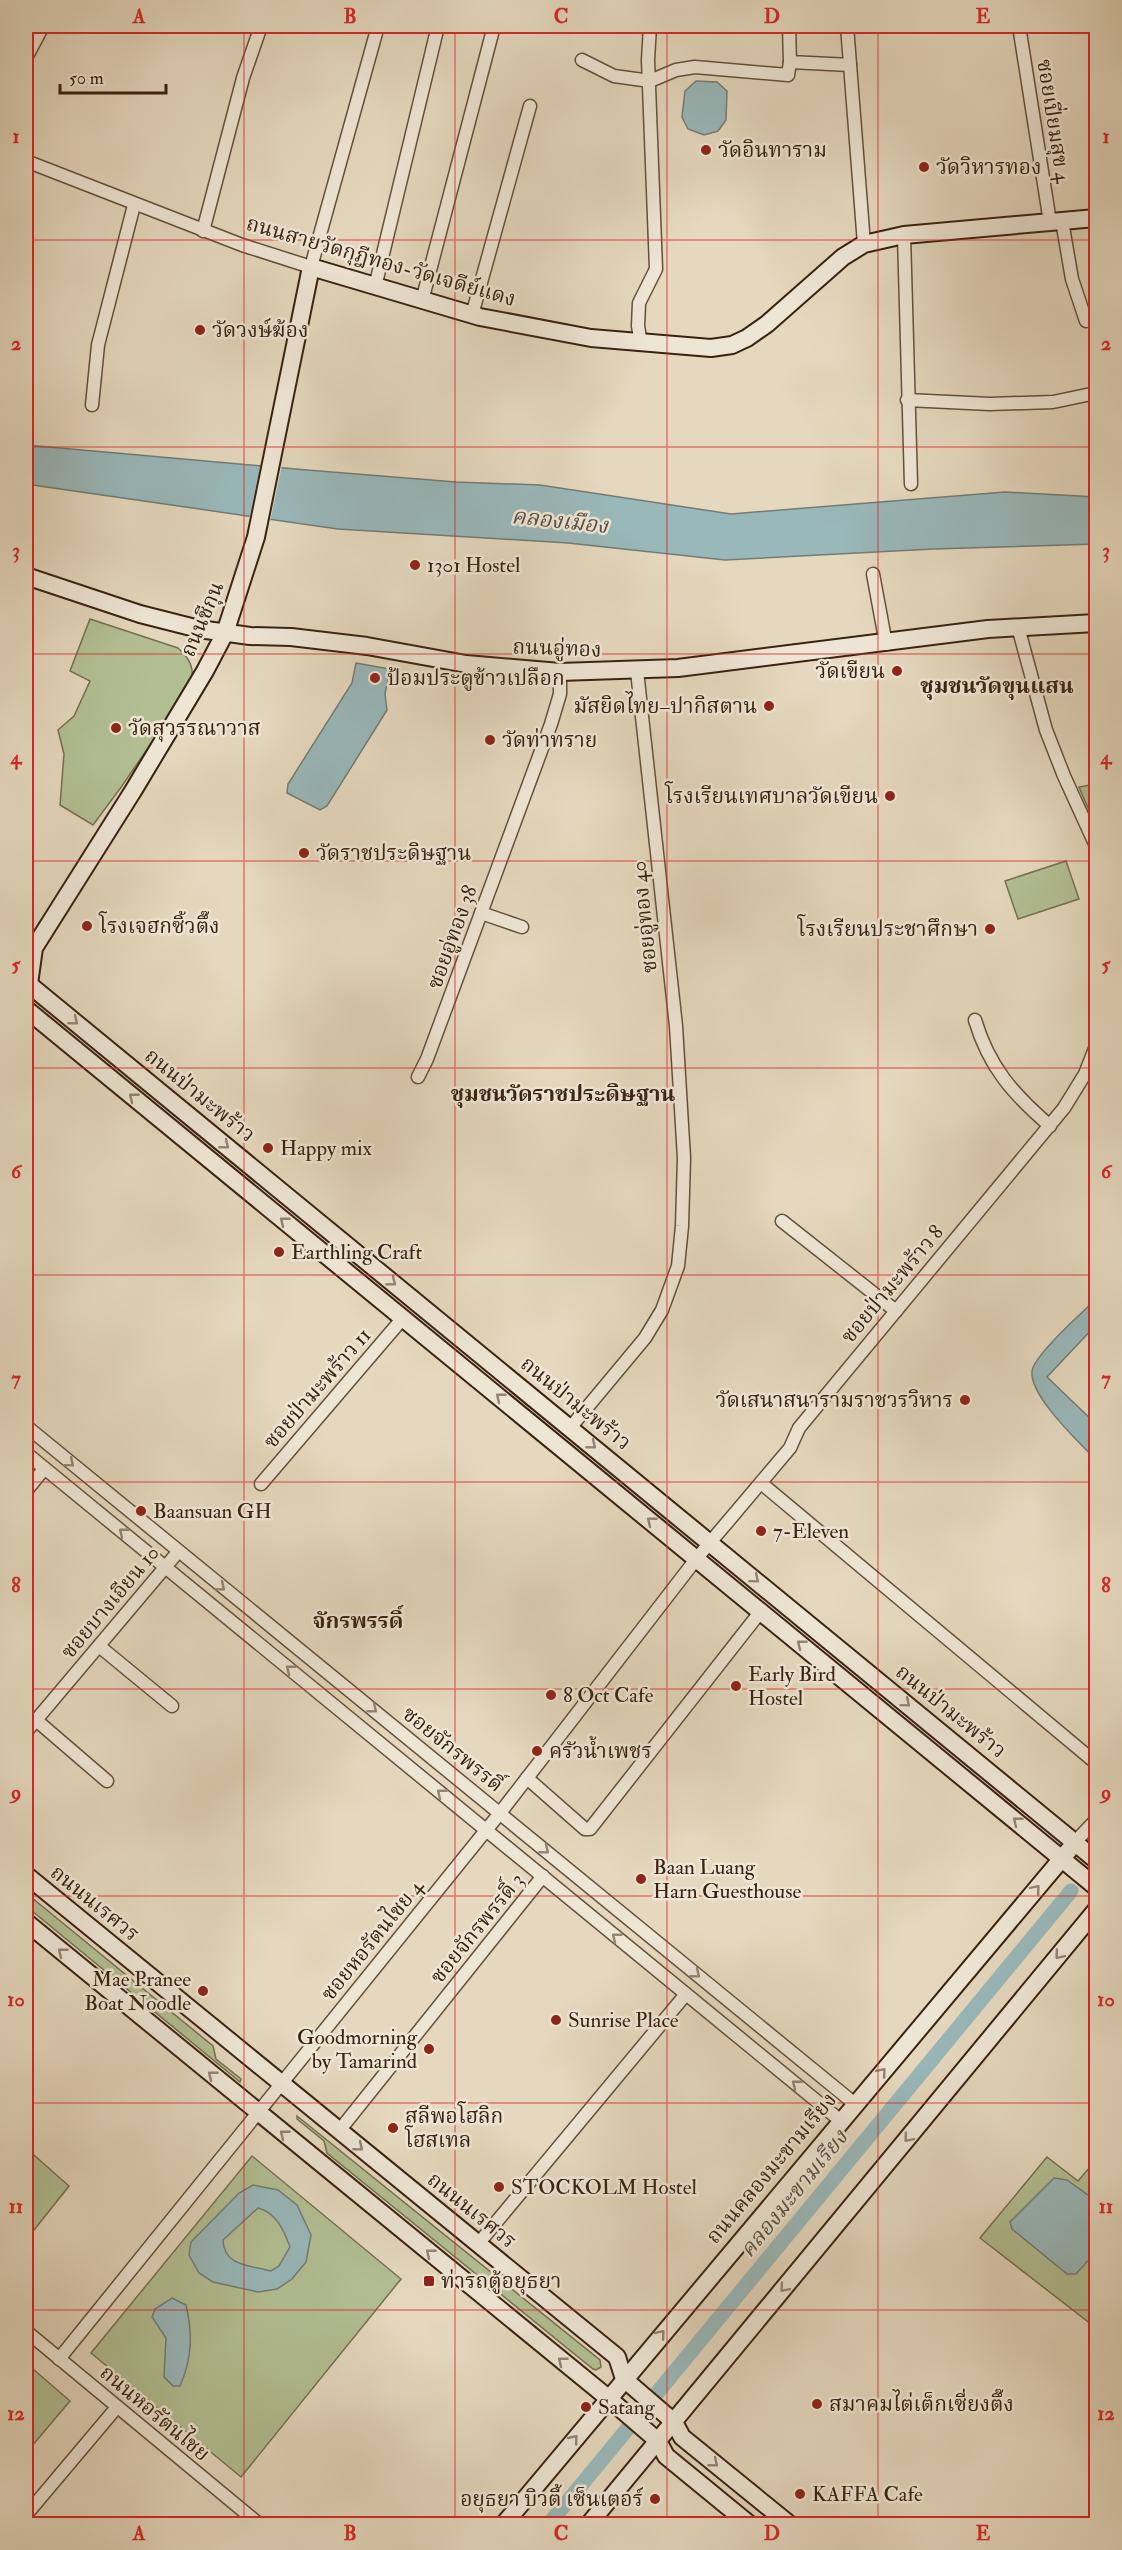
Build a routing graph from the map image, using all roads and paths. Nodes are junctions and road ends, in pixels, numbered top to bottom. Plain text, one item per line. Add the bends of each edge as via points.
1 (43, 26) edge
2 (261, 26) edge
3 (378, 26) edge
4 (438, 26) edge
5 (494, 26) edge
6 (650, 26) edge
7 (789, 26) edge
8 (847, 26) edge
9 (1019, 26) edge
10 (1094, 26) edge
11 (1096, 36) edge
12 (26, 58) edge
13 (582, 60) dead end
14 (790, 62) junction
15 (849, 65) junction
16 (650, 81) junction
17 (530, 106) dead end
18 (26, 161) edge
19 (134, 205) junction
20 (1096, 218) edge
21 (1056, 221) junction
22 (203, 231) junction
23 (904, 235) junction
24 (864, 244) junction
25 (311, 267) junction
26 (375, 287) junction
27 (422, 301) junction
28 (472, 315) junction
29 (1086, 321) dead end
30 (641, 344) junction
31 (1096, 393) edge
32 (907, 400) junction
33 (92, 405) dead end
34 (911, 484) dead end
35 (873, 574) dead end
36 (26, 576) edge
37 (1096, 623) edge
38 (1018, 627) junction
39 (225, 633) junction
40 (886, 644) junction
41 (637, 671) junction
42 (560, 672) junction
43 (1096, 846) edge
44 (481, 913) junction
45 (522, 927) dead end
46 (30, 951) edge
47 (27, 985) edge
48 (26, 1009) edge
49 (975, 1020) dead end
50 (1096, 1046) edge
51 (418, 1077) dead end
52 (1050, 1126) junction
53 (782, 1221) dead end
54 (896, 1311) junction
55 (403, 1318) junction
56 (26, 1425) edge
57 (570, 1428) junction
58 (26, 1454) edge
59 (44, 1469) junction
60 (761, 1483) junction
61 (261, 1484) dead end
62 (26, 1491) edge
63 (710, 1542) junction
64 (178, 1552) junction
65 (697, 1558) junction
66 (165, 1568) junction
67 (761, 1611) junction
68 (99, 1646) junction
69 (171, 1706) dead end
70 (36, 1720) junction
71 (396, 1727) junction
72 (26, 1732) edge
73 (381, 1744) junction
74 (1096, 1763) edge
75 (527, 1778) junction
76 (107, 1781) dead end
77 (500, 1813) junction
78 (1096, 1820) edge
79 (486, 1830) junction
80 (1075, 1842) junction
81 (1062, 1858) junction
82 (1096, 1860) edge
83 (26, 1875) edge
84 (543, 1876) junction
85 (1096, 1887) edge
86 (1096, 1910) edge
87 (26, 1922) edge
88 (652, 1938) junction
89 (638, 1955) junction
90 (687, 1994) junction
91 (772, 2036) junction
92 (758, 2053) junction
93 (282, 2084) junction
94 (855, 2104) junction
95 (258, 2112) junction
96 (841, 2121) junction
97 (339, 2131) junction
98 (478, 2244) junction
99 (26, 2331) edge
100 (59, 2359) junction
101 (629, 2383) junction
102 (613, 2403) junction
103 (117, 2407) junction
104 (668, 2416) junction
105 (652, 2436) junction
106 (26, 2516) edge
107 (259, 2524) edge
108 (504, 2524) edge
109 (589, 2524) edge
110 (749, 2524) edge
111 (789, 2524) edge

1 - 12 street
2 - 22 street via 243,78
3 - 25 street
4 - 26 street
5 - 27 street
6 - 16 street
7 - 14 street
8 - 15 street
9 - 21 street, ซอยเปี่ยมสุข 4
10 - 11 street
13 - 16 street via 614,76
14 - 15 street
14 - 16 street via 788,75 695,67
15 - 24 street
16 - 30 street via 656,269 639,303
17 - 28 street
18 - 19 street, ถนนสายวัดกุฎีทอง-วัดเจดีย์แดง
19 - 22 street, ถนนสายวัดกุฎีทอง-วัดเจดีย์แดง
19 - 33 street via 98,345
20 - 21 street, ถนนสายวัดกุฎีทอง-วัดเจดีย์แดง
21 - 23 street, ถนนสายวัดกุฎีทอง-วัดเจดีย์แดง
21 - 29 street, ซอยเปี่ยมสุข 4
22 - 25 street, ถนนสายวัดกุฎีทอง-วัดเจดีย์แดง
23 - 24 street, ถนนสายวัดกุฎีทอง-วัดเจดีย์แดง
23 - 32 street
24 - 30 street, ถนนสายวัดกุฎีทอง-วัดเจดีย์แดง via 843,257 767,324 732,345 711,348
25 - 26 street, ถนนสายวัดกุฎีทอง-วัดเจดีย์แดง
25 - 39 street, ถนนชีกุน via 256,537
26 - 27 street, ถนนสายวัดกุฎีทอง-วัดเจดีย์แดง
27 - 28 street, ถนนสายวัดกุฎีทอง-วัดเจดีย์แดง
28 - 30 street, ถนนสายวัดกุฎีทอง-วัดเจดีย์แดง
31 - 32 street via 1053,402
32 - 34 street
35 - 40 street
36 - 39 street, ถนนอู่ทอง via 140,614
37 - 38 street, ถนนอู่ทอง
38 - 40 street, ถนนอู่ทอง
38 - 43 street via 1046,730
39 - 42 street, ถนนอู่ทอง via 291,637 466,664
39 - 46 street, ถนนชีกุน via 133,791
40 - 41 street, ถนนอู่ทอง
41 - 42 street, ถนนอู่ทอง
41 - 57 street, ซอยอู่ทอง 40 via 675,1026 684,1158 678,1266 662,1310 645,1338
42 - 44 street, ซอยอู่ทอง 38 via 560,694 551,724
44 - 45 street
44 - 51 street, ซอยอู่ทอง 38
46 - 47 street, ถนนชีกุน
47 -> 57 street, ถนนป่ามะพร้าว
55 -> 48 street, ถนนป่ามะพร้าว
49 - 52 street via 982,1043 1000,1075 1021,1101
50 - 52 street, ซอยป่ามะพร้าว 8 via 1085,1074
52 - 54 street, ซอยป่ามะพร้าว 8
53 - 54 street
54 - 60 street, ซอยป่ามะพร้าว 8 via 799,1428 790,1448
55 - 61 street, ซอยป่ามะพร้าว 11
65 -> 55 street, ถนนป่ามะพร้าว
56 -> 64 street, ซอยจักรพรรดิ์
57 -> 63 street, ถนนป่ามะพร้าว
58 - 59 street, ซอยจักรพรรดิ์
59 - 62 street
66 -> 59 street, ซอยจักรพรรดิ์
60 - 63 street, ซอยป่ามะพร้าว 8
60 - 74 street
63 - 65 street, ซอยหอรัตนไชย 4
63 -> 80 street, ถนนป่ามะพร้าว
64 - 66 street, ซอยบางเอียน 10
64 -> 71 street, ซอยจักรพรรดิ์
65 - 67 street, ถนนป่ามะพร้าว
65 - 75 street, ซอยหอรัตนไชย 4
66 - 68 street, ซอยบางเอียน 10
73 -> 66 street, ซอยจักรพรรดิ์
67 - 75 street via 590,1829 585,1829
81 -> 67 street, ถนนป่ามะพร้าว
68 - 69 street
68 - 70 street, ซอยบางเอียน 10
70 - 72 street, ซอยบางเอียน 10
70 - 76 street
71 - 73 street
71 - 77 street, ซอยจักรพรรดิ์
79 -> 73 street, ซอยจักรพรรดิ์
75 - 77 street, ซอยหอรัตนไชย 4
77 - 79 street, ซอยหอรัตนไชย 4
77 -> 88 street, ซอยจักรพรรดิ์
78 - 80 street
79 - 84 street, ซอยจักรพรรดิ์
79 - 93 street, ซอยหอรัตนไชย 4
80 - 81 street, ถนนคลองมะขามเรียง
80 - 82 street, ถนนป่ามะพร้าว
81 - 85 street, ถนนป่ามะพร้าว
94 -> 81 street, ถนนคลองมะขามเรียง
83 - 93 street, ถนนนเรศวร
89 -> 84 street, ซอยจักรพรรดิ์
84 - 97 street, ซอยจักรพรรดิ์ 3
86 -> 104 street
95 -> 87 street
88 - 89 street
88 -> 91 street, ซอยจักรพรรดิ์
89 - 90 street, ซอยจักรพรรดิ์
90 - 92 street, ซอยจักรพรรดิ์
90 - 98 street
91 - 92 street
91 - 94 street, ซอยจักรพรรดิ์
96 -> 92 street, ซอยจักรพรรดิ์
93 - 95 street, ซอยหอรัตนไชย 4
93 - 97 street, ถนนนเรศวร
94 - 96 street, ถนนคลองมะขามเรียง
95 - 100 street, ซอยหอรัตนไชย 4
102 -> 95 street
101 -> 96 street, ถนนคลองมะขามเรียง
97 -> 98 street, ถนนนเรศวร
98 - 101 street, ถนนนเรศวร via 617,2357
99 - 100 street, ถนนหอรัตนไชย
100 - 103 street, ถนนหอรัตนไชย
101 - 102 street, ถนนคลองมะขามเรียง
101 - 104 street, ถนนนเรศวร
102 - 105 street
108 -> 102 street, ถนนคลองมะขามเรียง
103 - 106 street
103 - 107 street, ถนนหอรัตนไชย
104 - 105 street
104 -> 111 street, ถนนนเรศวร via 682,2437
105 - 109 street
105 - 110 street via 666,2456

